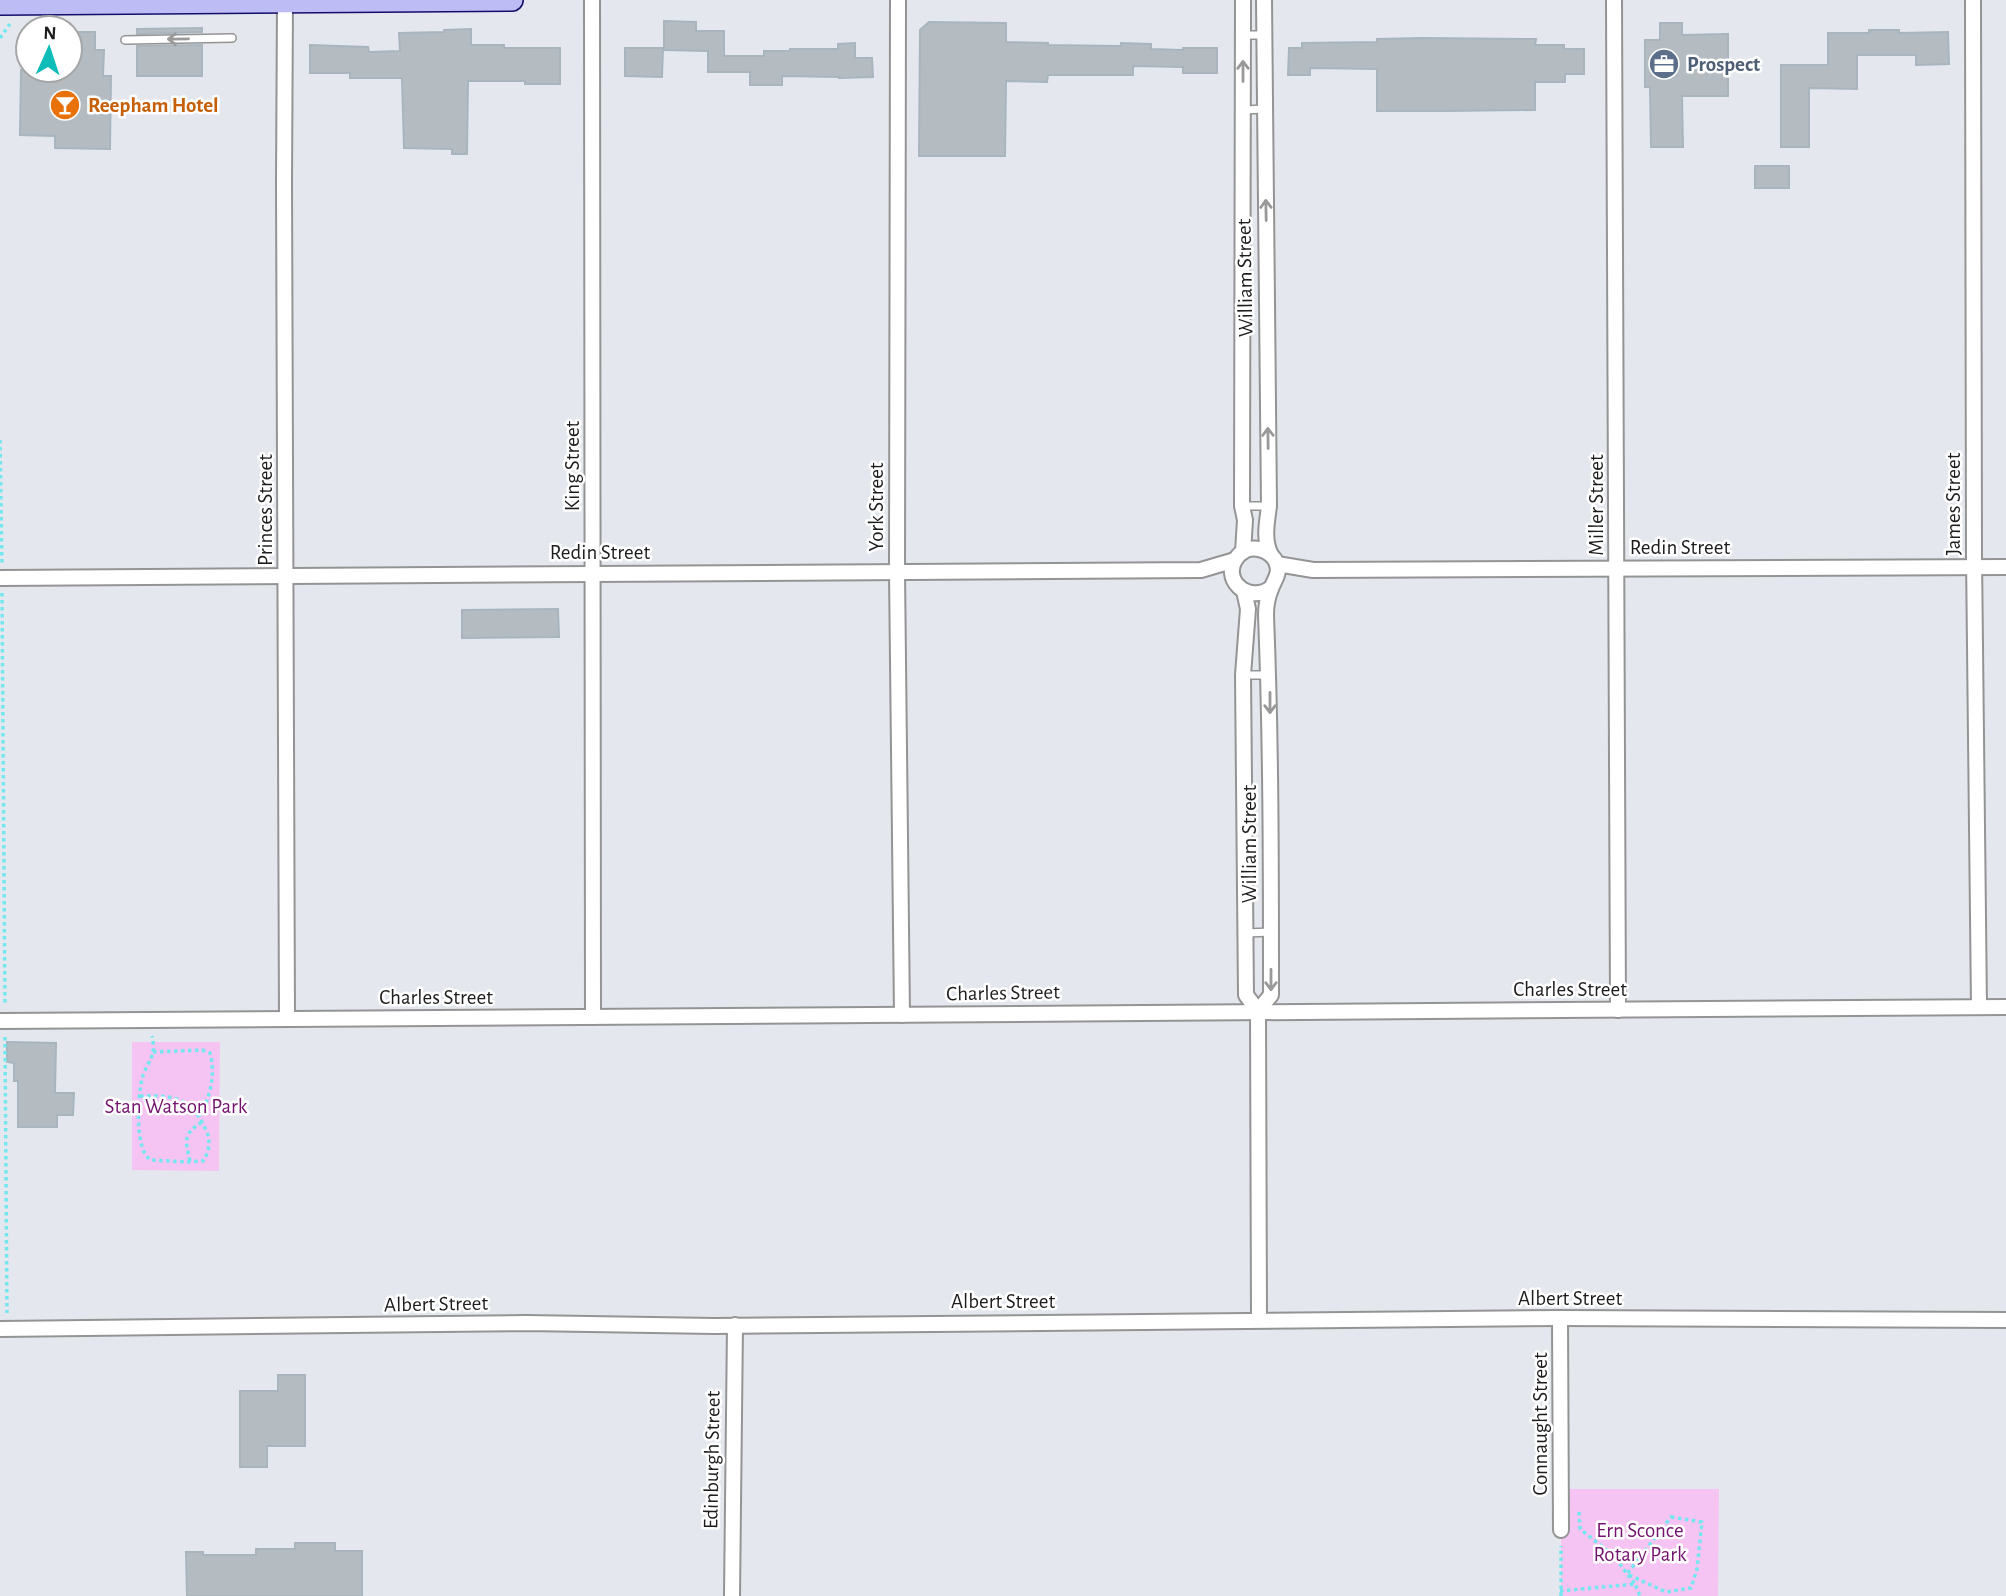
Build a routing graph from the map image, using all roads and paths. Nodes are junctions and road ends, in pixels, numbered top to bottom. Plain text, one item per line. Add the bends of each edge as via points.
1 (512, 0) edge
2 (592, 0) edge
3 (898, 0) edge
4 (1243, 0) edge
5 (1264, 0) edge
6 (1614, 0) edge
7 (1973, 0) edge
8 (285, 2) junction
9 (7, 12) edge
10 (1243, 35) junction
11 (1264, 36) junction
12 (0, 38) edge
13 (232, 38) dead end
14 (125, 40) dead end
15 (1265, 109) junction
16 (1243, 110) junction
17 (0, 440) edge
18 (1242, 506) junction
19 (1269, 506) junction
20 (1239, 556) junction
21 (1274, 560) junction
22 (1975, 567) junction
23 (2006, 567) edge
24 (1617, 568) junction
25 (1201, 570) junction
26 (1313, 570) junction
27 (897, 572) junction
28 (593, 573) junction
29 (287, 576) junction
30 (1, 578) edge
31 (1273, 584) junction
32 (1239, 586) junction
33 (1243, 675) junction
34 (1270, 675) junction
35 (1271, 932) junction
36 (1246, 933) junction
37 (1979, 1007) junction
38 (2006, 1007) edge
39 (1618, 1010) junction
40 (1258, 1011) junction
41 (902, 1014) junction
42 (593, 1017) junction
43 (287, 1019) junction
44 (152, 1020) junction
45 (2, 1021) edge
46 (153, 1052) junction
47 (141, 1096) junction
48 (199, 1116) junction
49 (202, 1122) junction
50 (190, 1162) junction
51 (1560, 1318) junction
52 (1259, 1320) junction
53 (2006, 1320) edge
54 (735, 1325) junction
55 (3, 1329) edge
56 (1579, 1505) dead end
57 (1561, 1530) joint
58 (1627, 1574) junction
59 (1635, 1584) junction
60 (1593, 1588) junction
61 (1561, 1594) edge
62 (732, 1596) edge
63 (1588, 1596) edge
64 (1640, 1596) edge

1 - 8 main road
2 - 28 street, King Street
3 - 27 street, York Street
4 - 10 street, William Street
5 - 11 street, William Street
6 - 24 street, Miller Street
7 - 22 street, James Street
8 - 9 main road
8 - 29 street, Princes Street
9 - 12 path
10 - 11 lane
16 -> 10 street, William Street
11 - 15 street, William Street
13 -> 14 lane
15 - 16 lane
19 -> 15 street, William Street
16 - 18 street, William Street
17 - 30 path
18 - 19 lane
18 - 20 street, William Street via 1245,520
19 - 21 street, William Street via 1267,546
20 - 21 street via 1257,549
20 - 25 street, Redin Street
20 - 32 street via 1232,575
21 - 26 street, Redin Street
21 - 31 street via 1278,576
22 - 23 street, Redin Street
22 - 24 street, Redin Street
22 - 37 street, James Street
24 - 26 street, Redin Street
24 - 39 street, Miller Street
25 - 27 street, Redin Street
25 - 32 street, Redin Street
26 - 31 street, Redin Street
27 - 28 street, Redin Street
27 - 41 street, York Street
28 - 29 street, Redin Street
28 - 42 street, King Street
29 - 30 street, Redin Street
29 - 43 street, Princes Street
30 - 45 path
31 - 32 street via 1255,594
31 - 34 street, William Street via 1266,611
32 - 33 street, William Street via 1248,609
33 - 34 lane
33 - 36 street, William Street
34 -> 35 street, William Street
35 - 36 lane
35 -> 40 street, William Street via 1271,995
36 - 40 street, William Street via 1246,995
37 - 38 street, Charles Street
37 - 39 street, Charles Street
39 - 40 street, Charles Street
40 - 41 street, Charles Street
40 - 52 street, William Street
41 - 42 street, Charles Street
42 - 43 street, Charles Street
43 - 44 street, Charles Street
44 - 45 street, Charles Street
44 - 46 path
45 - 55 path
46 - 47 path via 142,1079
46 - 48 path via 209,1053 212,1079
47 - 48 path via 170,1097 191,1105
47 - 50 path via 140,1138 145,1157
48 - 49 path
49 - 50 path via 187,1135
49 - 50 path via 208,1153 203,1160
51 - 52 street, Albert Street
51 - 53 street, Albert Street
51 - 57 street, Connaught Street
52 - 54 street, Albert Street
54 - 55 street, Albert Street
54 - 62 street, Edinburgh Street
56 - 58 path via 1580,1528 1613,1555
57 - 61 path
58 - 58 path via 1666,1592 1690,1588 1697,1569 1702,1521 1671,1517
58 - 59 path
59 - 60 path
59 - 64 path
60 - 61 path
60 - 63 path

